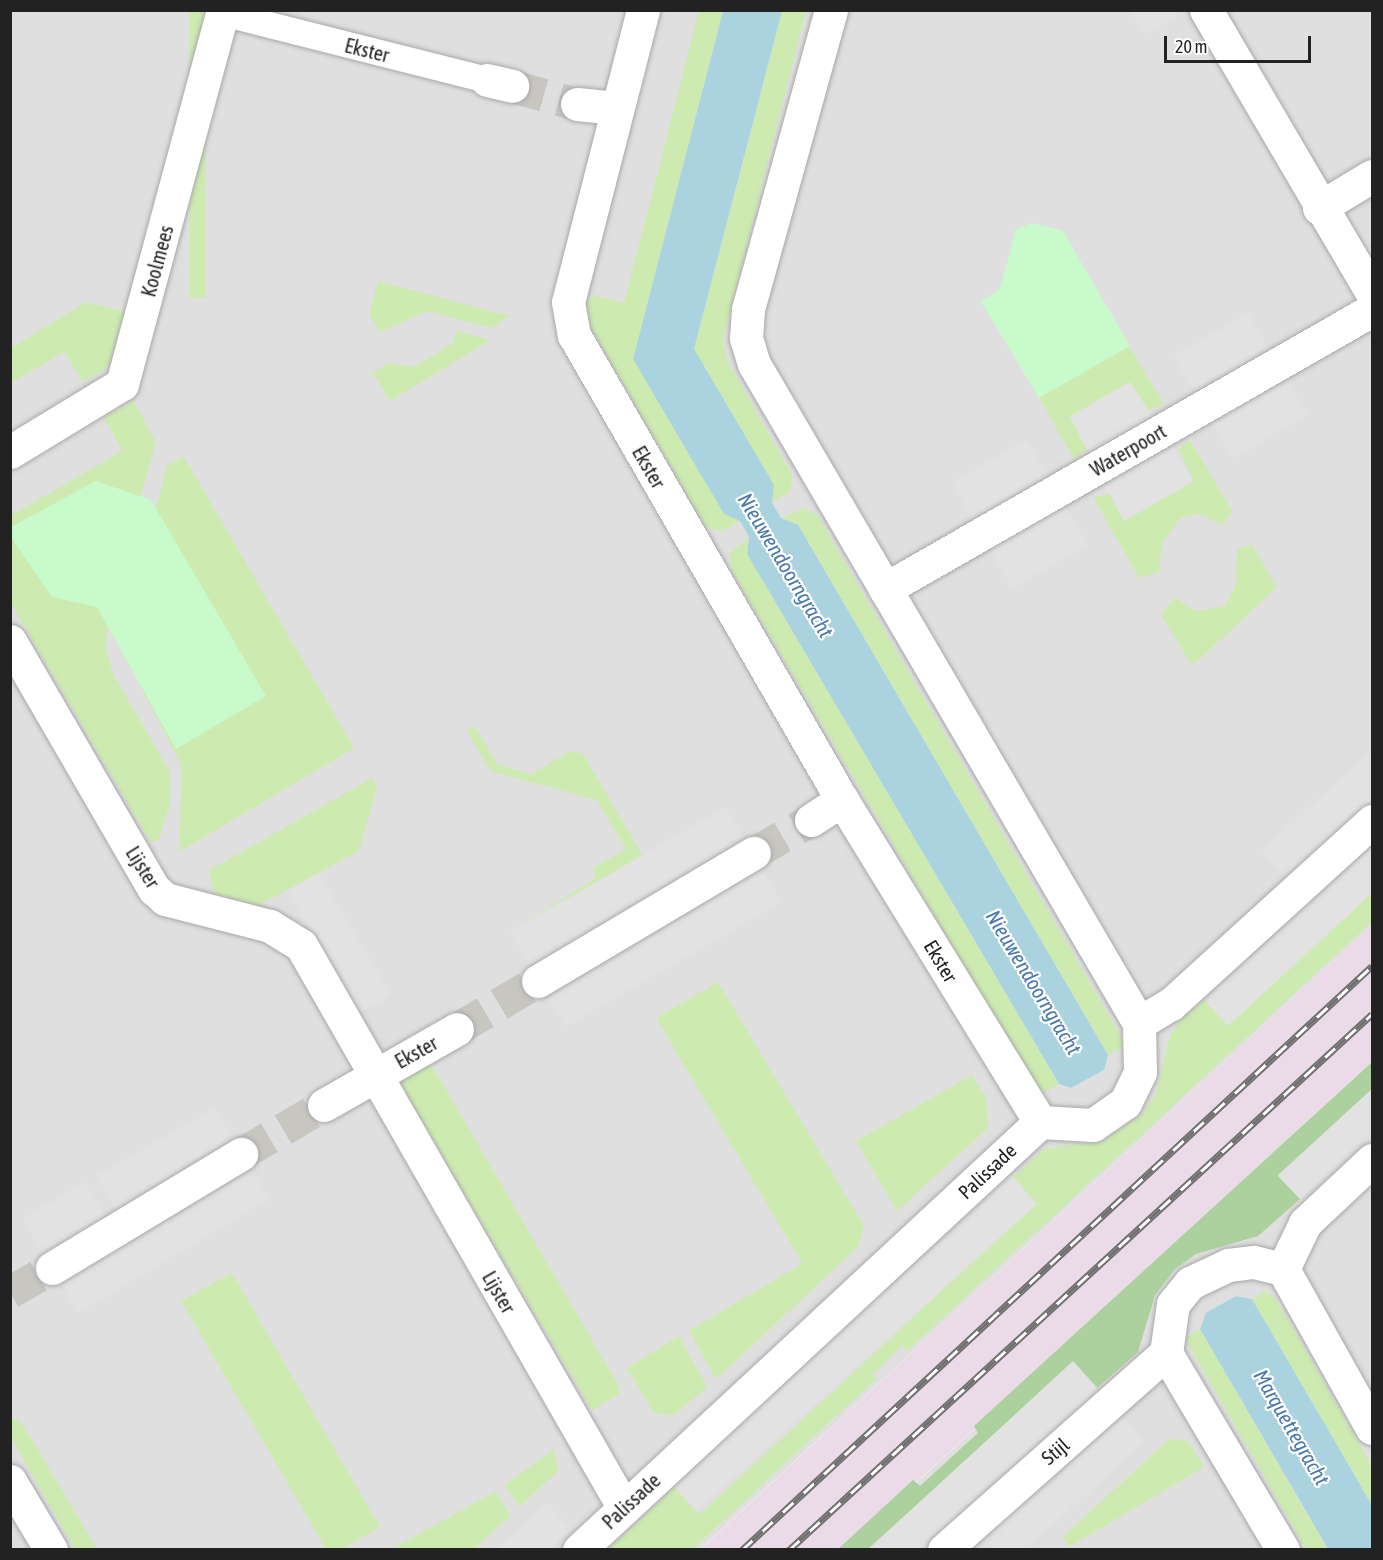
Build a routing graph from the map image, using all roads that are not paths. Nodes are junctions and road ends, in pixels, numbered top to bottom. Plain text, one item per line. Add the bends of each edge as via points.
1 (643, 10) edge
2 (831, 10) edge
3 (1206, 10) edge
4 (222, 12) edge
5 (500, 83) tunnel mouth
6 (577, 104) tunnel mouth
7 (617, 108) junction
8 (1372, 176) edge
9 (1319, 208) junction
10 (1372, 293) edge
11 (1372, 310) edge
12 (10, 452) edge
13 (885, 589) junction
14 (10, 641) edge
15 (842, 800) junction
16 (811, 820) tunnel mouth
17 (1372, 821) edge
18 (754, 853) tunnel mouth
19 (538, 981) tunnel mouth
20 (1139, 1023) junction
21 (457, 1029) tunnel mouth
22 (374, 1075) junction
23 (324, 1105) tunnel mouth
24 (1040, 1122) junction
25 (242, 1154) tunnel mouth
26 (1372, 1160) edge
27 (52, 1268) tunnel mouth
28 (1283, 1269) junction
29 (1166, 1353) junction
30 (1372, 1428) edge
31 (10, 1481) edge
32 (624, 1508) junction
33 (958, 1545) edge
34 (51, 1550) edge
35 (579, 1550) edge
36 (1283, 1550) edge

1 - 7 street, Ekster
2 - 13 street via 748,310 746,338 754,364
3 - 9 street
4 - 5 lane, Ekster
4 - 12 street, Koolmees via 122,384
6 - 7 street
7 - 15 street, Ekster via 568,302 574,335
8 - 9 street
9 - 10 street
11 - 13 street, Waterpoort
13 - 20 street
14 - 22 street, Lijster via 154,889 165,899 270,926 294,939
15 - 16 street
15 - 24 street, Ekster
17 - 20 street via 1171,1004
18 - 19 street
20 - 24 street via 1140,1072 1125,1103 1093,1125
21 - 22 street, Ekster
22 - 23 street
22 - 32 street, Lijster
24 - 32 street, Palissade
25 - 27 street
26 - 28 street via 1305,1223
28 - 29 street via 1254,1262 1206,1273 1173,1304
28 - 30 street
29 - 33 street, Stijl
29 - 36 street
31 - 34 street
32 - 35 street, Palissade

